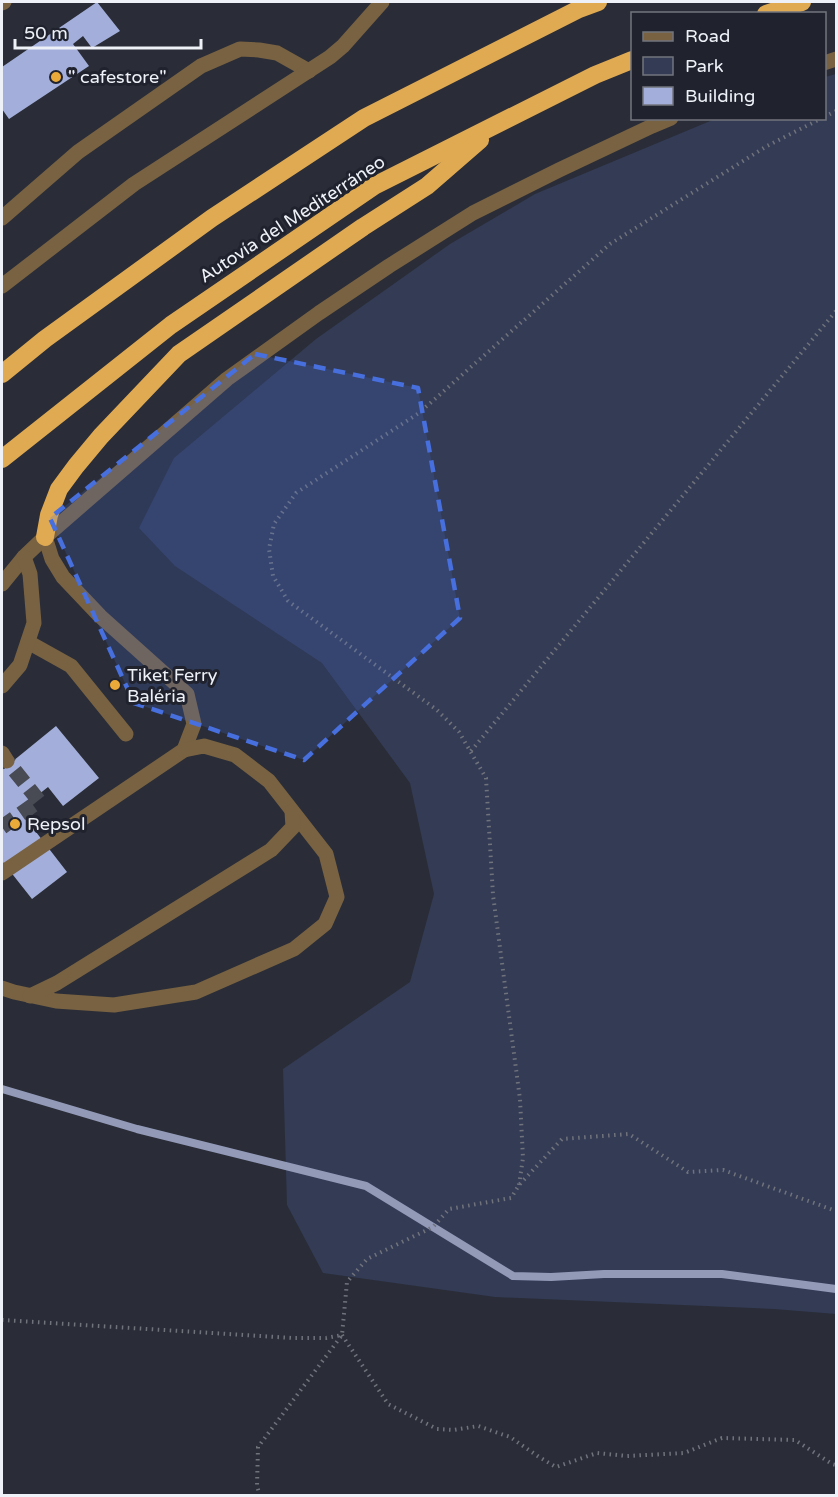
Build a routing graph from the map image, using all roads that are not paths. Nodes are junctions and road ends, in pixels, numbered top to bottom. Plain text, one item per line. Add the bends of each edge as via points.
1 (382, 2) edge
2 (598, 2) edge
3 (802, 2) edge
4 (772, 12) edge
5 (631, 61) edge
6 (309, 71) junction
7 (666, 120) edge
8 (500, 122) junction
9 (2, 218) edge
10 (2, 286) edge
11 (2, 374) edge
12 (2, 459) edge
13 (45, 537) junction
14 (24, 557) junction
15 (2, 584) edge
16 (28, 642) junction
17 (2, 686) edge
18 (126, 735) dead end
19 (184, 750) junction
20 (292, 811) junction
21 (2, 873) edge
22 (2, 988) edge
23 (30, 996) junction

1 - 6 lane via 344,46
2 - 11 highway via 364,118 212,218
3 - 4 highway
5 - 8 highway, Autovía del Mediterráneo
6 - 9 lane via 278,53 240,49 201,66 78,152
6 - 10 lane via 134,184
7 - 13 lane via 473,213 389,266 227,379
8 - 12 highway, Autovía del Mediterráneo via 374,186 171,325
8 - 13 highway via 427,186 179,354 75,466 59,489
13 - 14 lane
13 - 19 lane via 63,577 187,694 194,724
14 - 15 lane
14 - 16 lane via 30,574 34,623
16 - 17 lane via 20,665
16 - 18 lane via 71,666
19 - 20 lane via 204,746 235,755 269,781
19 - 21 lane
20 - 23 lane via 293,827 271,850
20 - 23 lane via 326,854 337,897 325,924 294,949 196,992 114,1005
22 - 23 lane

